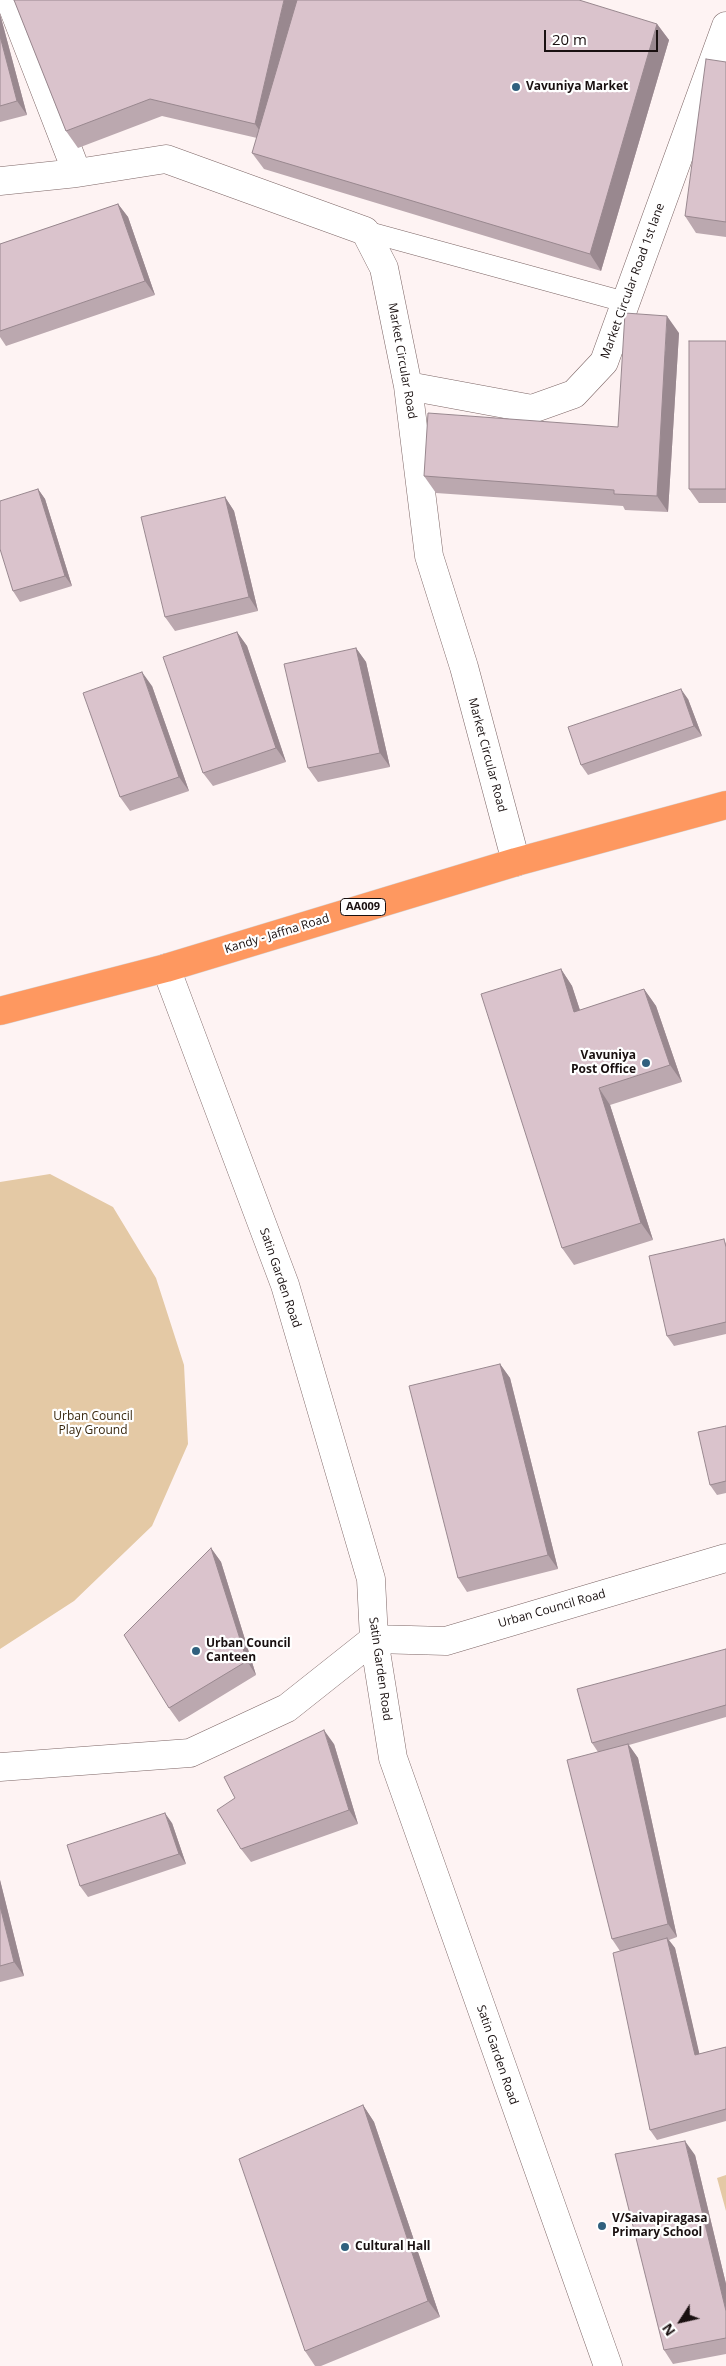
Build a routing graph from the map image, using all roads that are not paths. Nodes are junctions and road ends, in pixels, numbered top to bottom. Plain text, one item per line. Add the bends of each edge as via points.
1 (10, 0) edge
2 (726, 26) edge
3 (77, 173) junction
4 (0, 181) edge
5 (366, 231) junction
6 (625, 302) junction
7 (408, 386) junction
8 (726, 804) edge
9 (516, 862) junction
10 (166, 968) junction
11 (0, 1010) edge
12 (726, 1558) edge
13 (374, 1639) junction
14 (0, 1767) edge
15 (608, 2366) edge

1 - 3 street
2 - 6 street, Market Circular Road 1st lane
3 - 4 street
3 - 5 street via 166,159
5 - 6 lane
5 - 7 street, Market Circular Road via 384,268
6 - 7 street, Market Circular Road 1st lane via 604,362 574,394 532,409
7 - 9 street, Market Circular Road via 429,556 464,668
8 - 9 highway, Kandy - Jaffna Road / AA009
9 - 10 highway, Kandy - Jaffna Road / AA009
10 - 11 highway, Kandy - Jaffna Road / AA009
10 - 13 street, Satin Garden Road via 285,1286 371,1579
12 - 13 street, Urban Council Road via 446,1640
13 - 14 street via 286,1708 190,1753
13 - 15 street, Satin Garden Road via 393,1758

